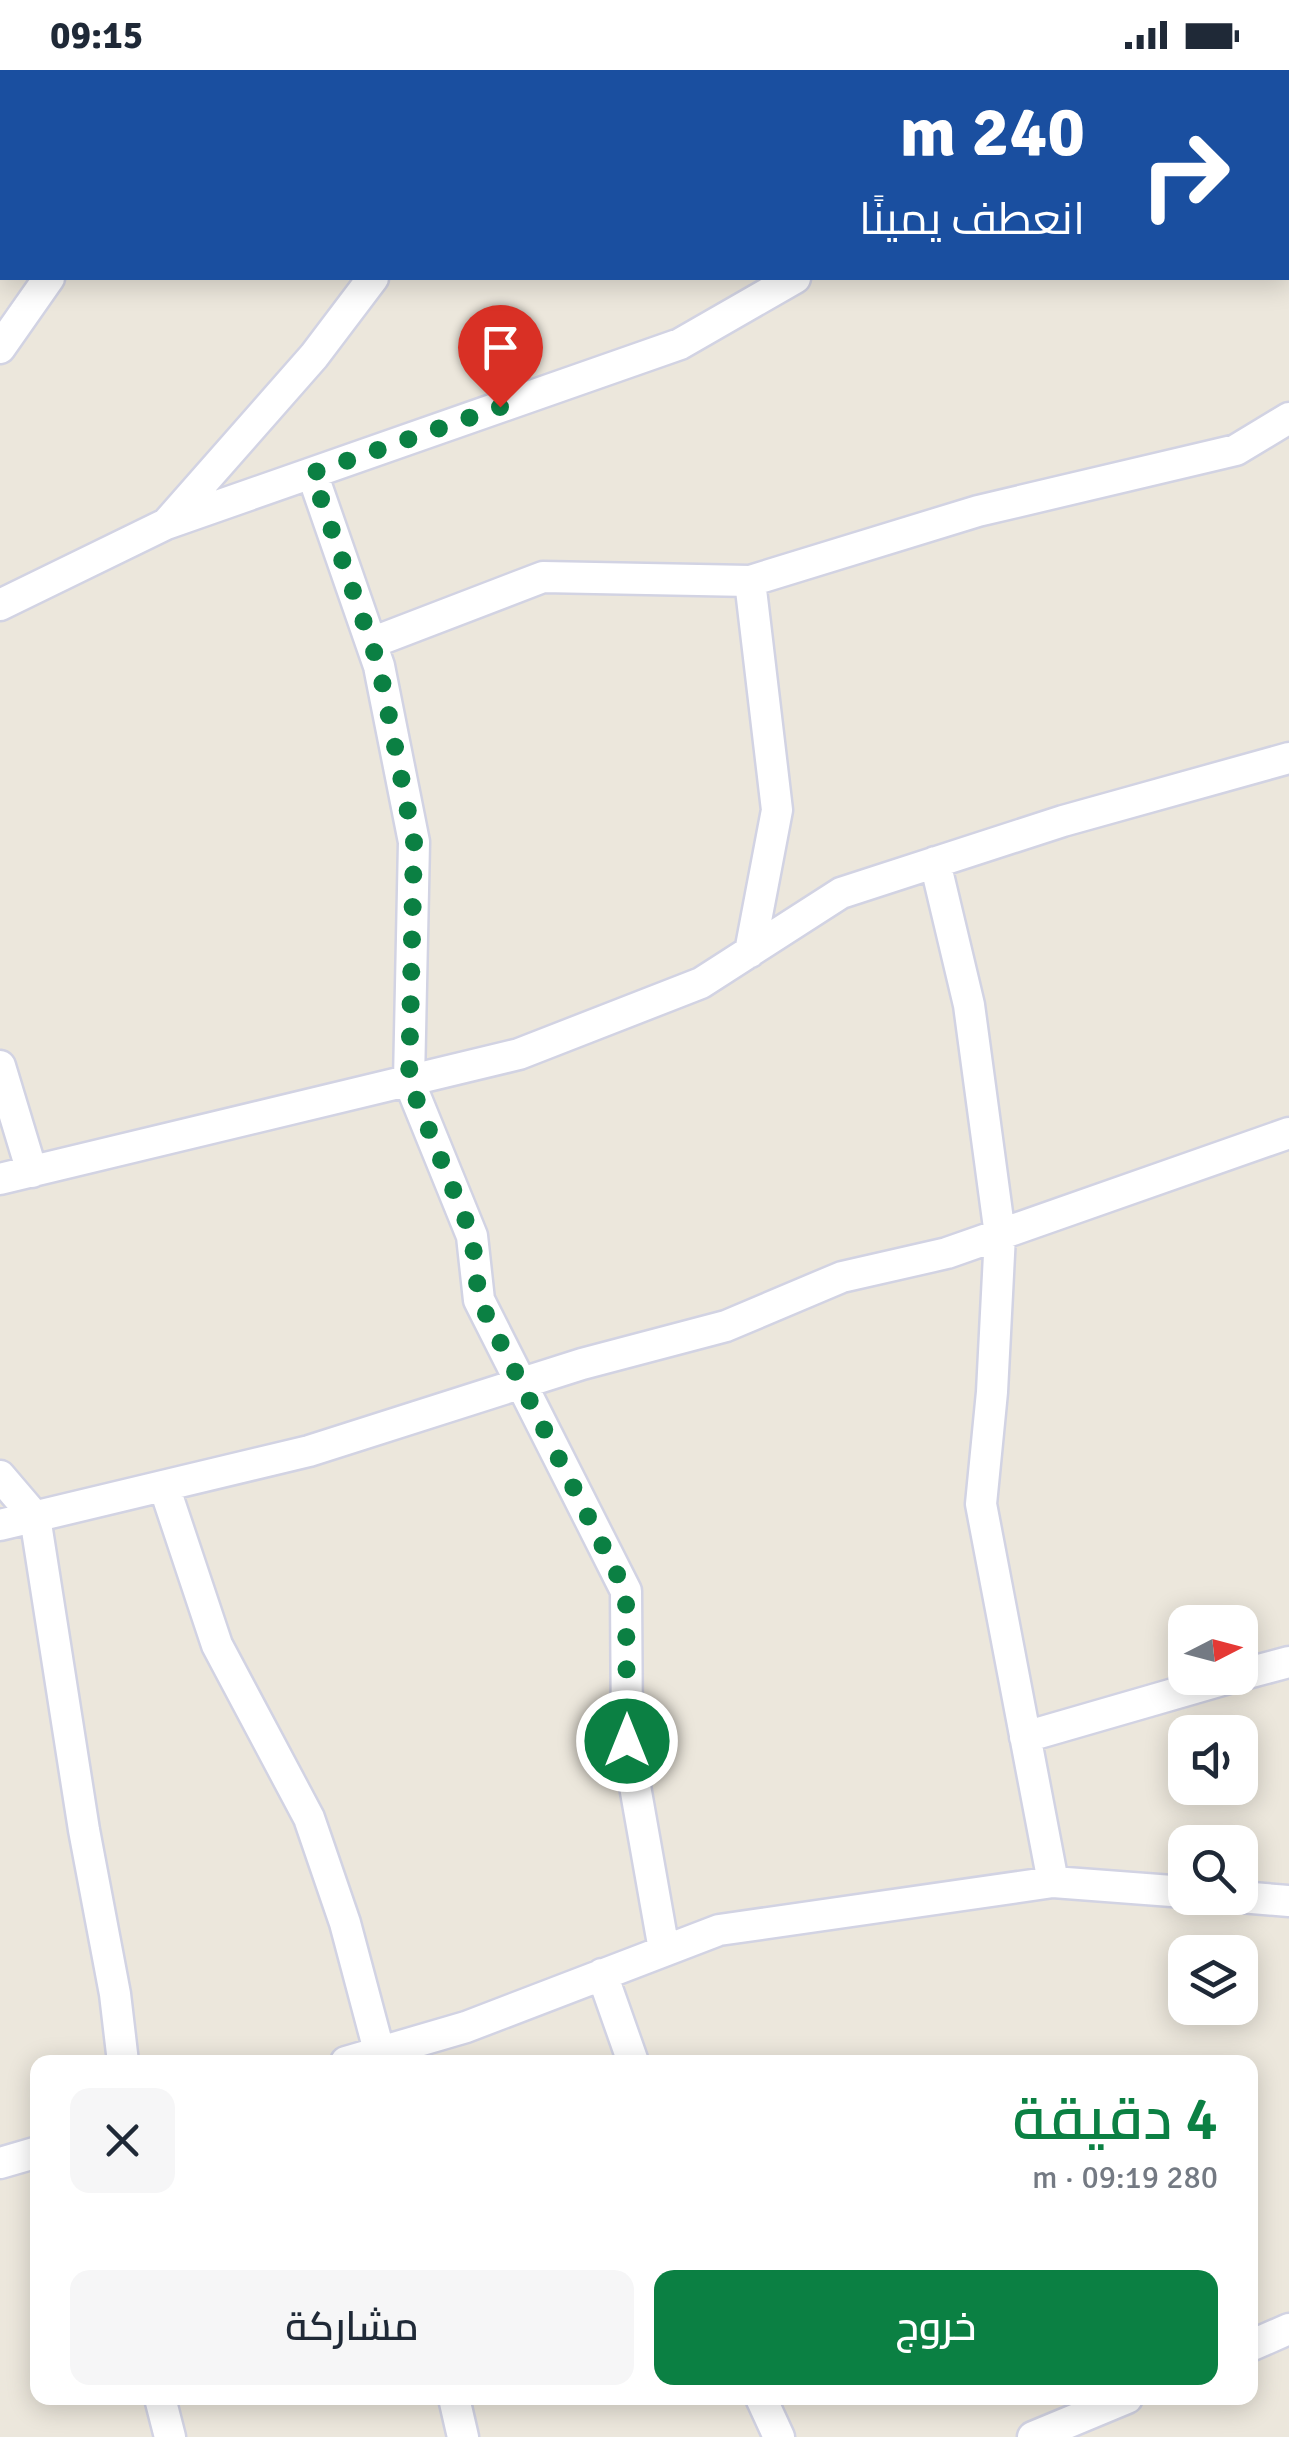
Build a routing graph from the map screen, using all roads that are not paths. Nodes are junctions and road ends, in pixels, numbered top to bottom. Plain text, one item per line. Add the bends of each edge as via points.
1 (48, 280) edge
2 (371, 280) edge
3 (792, 280) edge
4 (0, 348) edge
5 (1289, 418) edge
6 (312, 473) junction
7 (166, 524) junction
8 (750, 582) junction
9 (0, 605) edge
10 (371, 643) junction
11 (1289, 758) edge
12 (935, 862) junction
13 (750, 952) junction
14 (0, 1066) edge
15 (409, 1081) junction
16 (1289, 1133) edge
17 (32, 1172) junction
18 (0, 1180) edge
19 (1000, 1235) junction
20 (518, 1384) junction
21 (0, 1476) edge
22 (164, 1486) junction
23 (35, 1517) junction
24 (0, 1525) edge
25 (1289, 1662) edge
26 (1258, 1670) edge
27 (1171, 1695) edge
28 (1025, 1737) junction
29 (1054, 1882) junction
30 (1168, 1891) edge
31 (1258, 1898) edge
32 (1289, 1901) edge
33 (664, 1950) junction
34 (602, 1974) junction
35 (121, 2055) edge
36 (379, 2055) edge
37 (388, 2055) edge
38 (631, 2055) edge
39 (30, 2154) edge
40 (0, 2163) edge
41 (1289, 2329) edge
42 (1258, 2343) edge
43 (162, 2405) edge
44 (456, 2405) edge
45 (764, 2405) edge
46 (1109, 2405) edge
47 (170, 2437) edge
48 (463, 2437) edge
49 (780, 2437) edge
50 (1033, 2437) edge

1 - 4 street
2 - 7 street
3 - 6 street via 680,344
5 - 8 street via 1236,450 978,511
6 - 7 street
6 - 10 street
7 - 9 street
8 - 10 street via 543,577
8 - 13 street via 777,810
10 - 15 street via 414,842
11 - 12 street
12 - 13 street via 840,893
12 - 19 street via 968,1004
13 - 15 street via 701,983 518,1054
14 - 17 street
15 - 17 street
15 - 20 street via 472,1236 479,1300
16 - 19 street
17 - 18 street
19 - 20 street via 842,1277 726,1326
19 - 28 street via 981,1504
20 - 22 street via 310,1451
20 - 33 street via 626,1592 627,1741
21 - 23 street
22 - 23 street
22 - 36 street via 217,1645 309,1818
23 - 24 street
23 - 35 street
25 - 26 street
27 - 28 street
28 - 29 street
29 - 30 street
29 - 33 street via 719,1930
31 - 32 street
33 - 34 street
34 - 37 street
34 - 38 street
39 - 40 street
41 - 42 street
43 - 47 street
44 - 48 street
45 - 49 street
46 - 50 street

